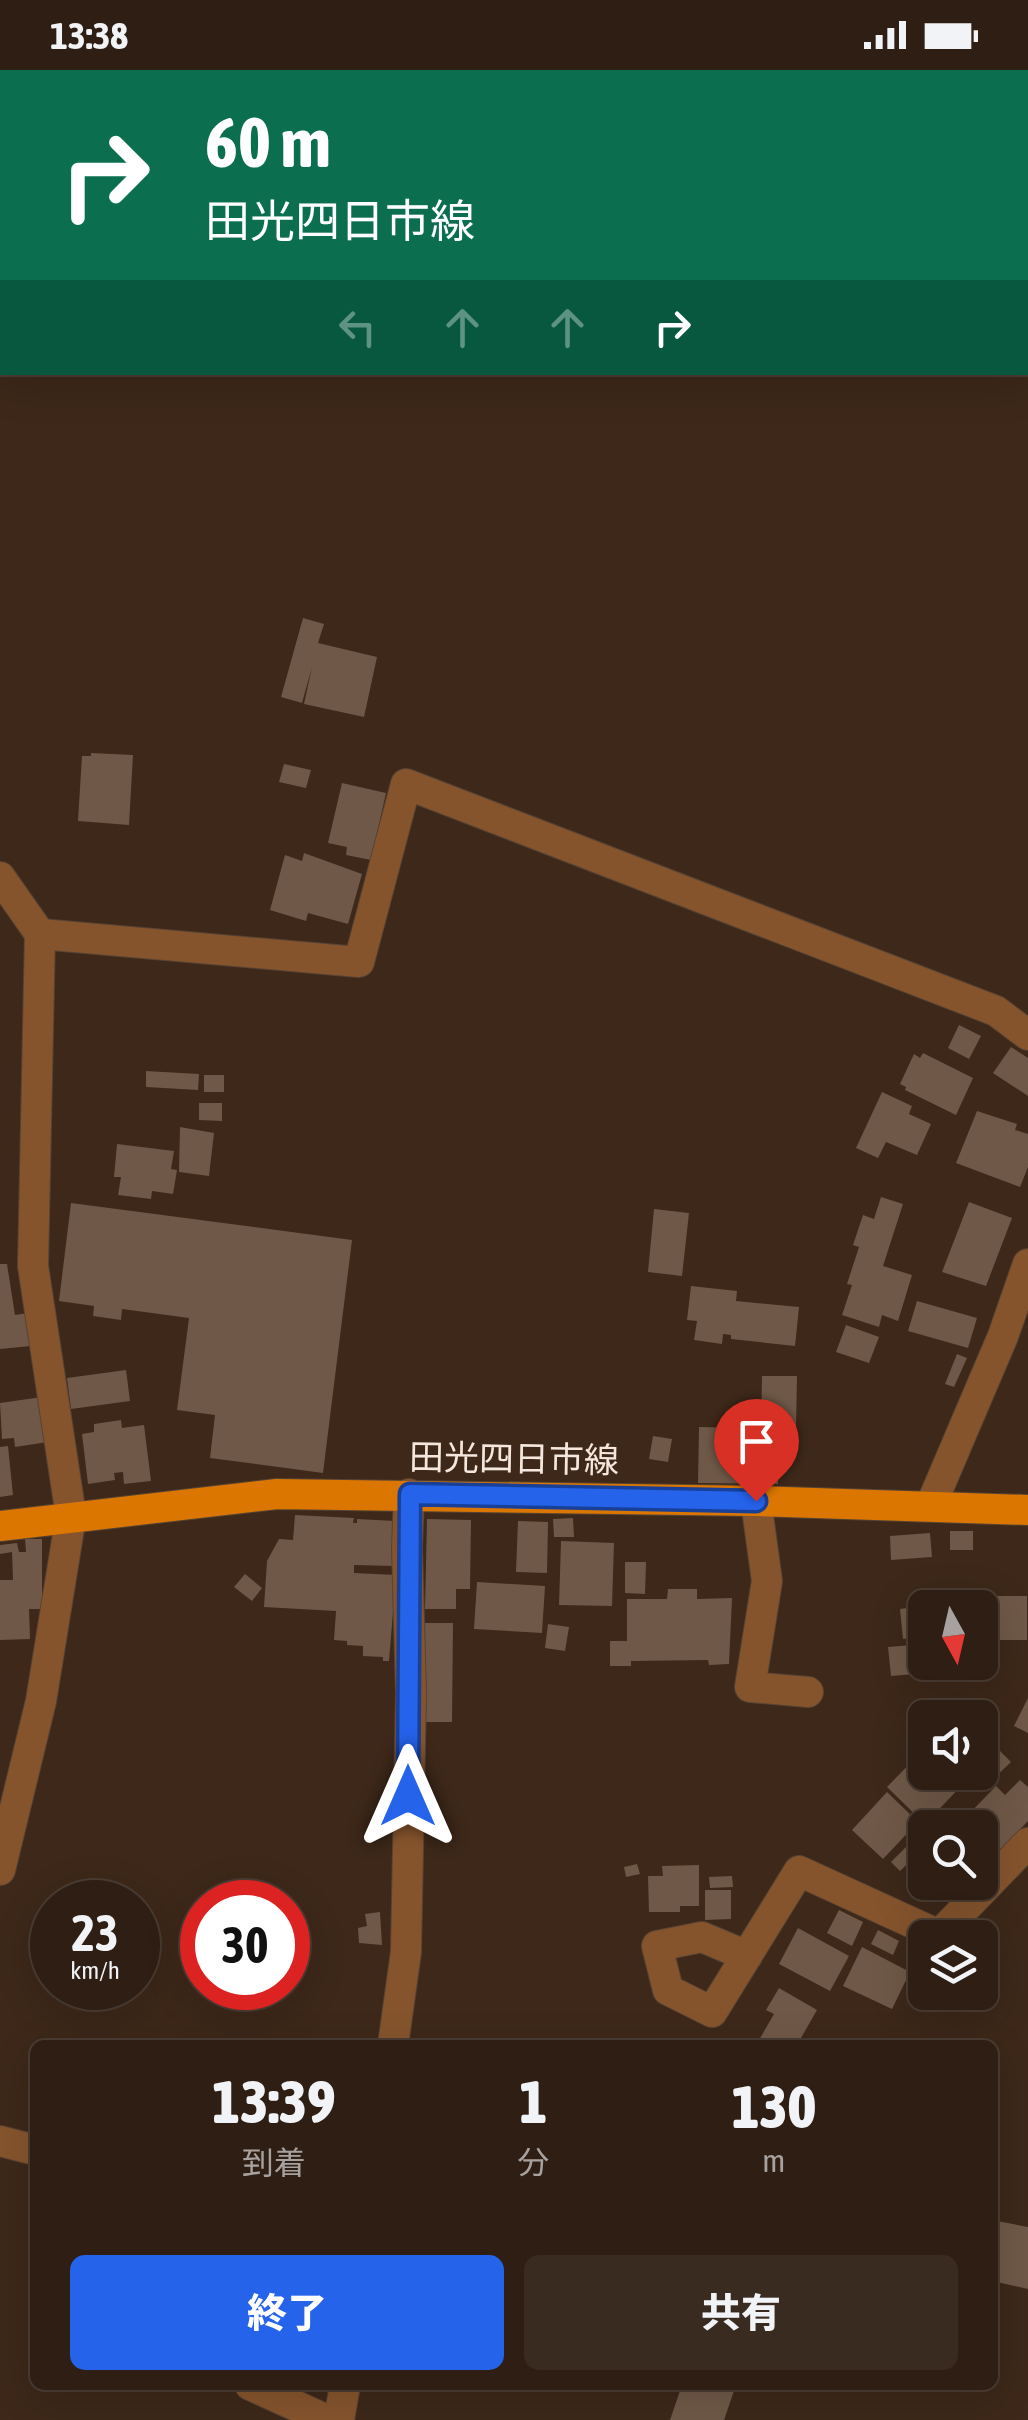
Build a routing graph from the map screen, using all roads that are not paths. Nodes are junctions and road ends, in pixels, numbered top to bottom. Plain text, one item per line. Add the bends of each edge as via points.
1 (0, 877) edge
2 (40, 934) junction
3 (1028, 1034) edge
4 (1028, 1264) edge
5 (410, 1494) junction
6 (756, 1501) junction
7 (931, 1505) junction
8 (1028, 1510) edge
9 (72, 1516) junction
10 (0, 1526) edge
11 (808, 1692) dead end
12 (1028, 1843) edge
13 (0, 1870) edge
14 (746, 1956) dead end
15 (394, 2040) edge
16 (0, 2141) edge
17 (30, 2149) edge
18 (261, 2390) edge
19 (344, 2390) edge
20 (327, 2420) edge
21 (338, 2420) edge

1 - 2 street
2 - 3 street via 359,962 406,784 996,1011
2 - 9 street via 34,1266
4 - 7 street
5 - 6 main road, 田光四日市線
5 - 9 main road, 田光四日市線 via 277,1494
5 - 15 street via 406,1952
6 - 7 main road, 田光四日市線
6 - 11 street via 767,1580 750,1687
7 - 8 main road, 田光四日市線
9 - 10 main road, 田光四日市線
9 - 13 street via 42,1701
12 - 14 street via 938,1935 799,1871
16 - 17 street
18 - 20 street
19 - 21 street

